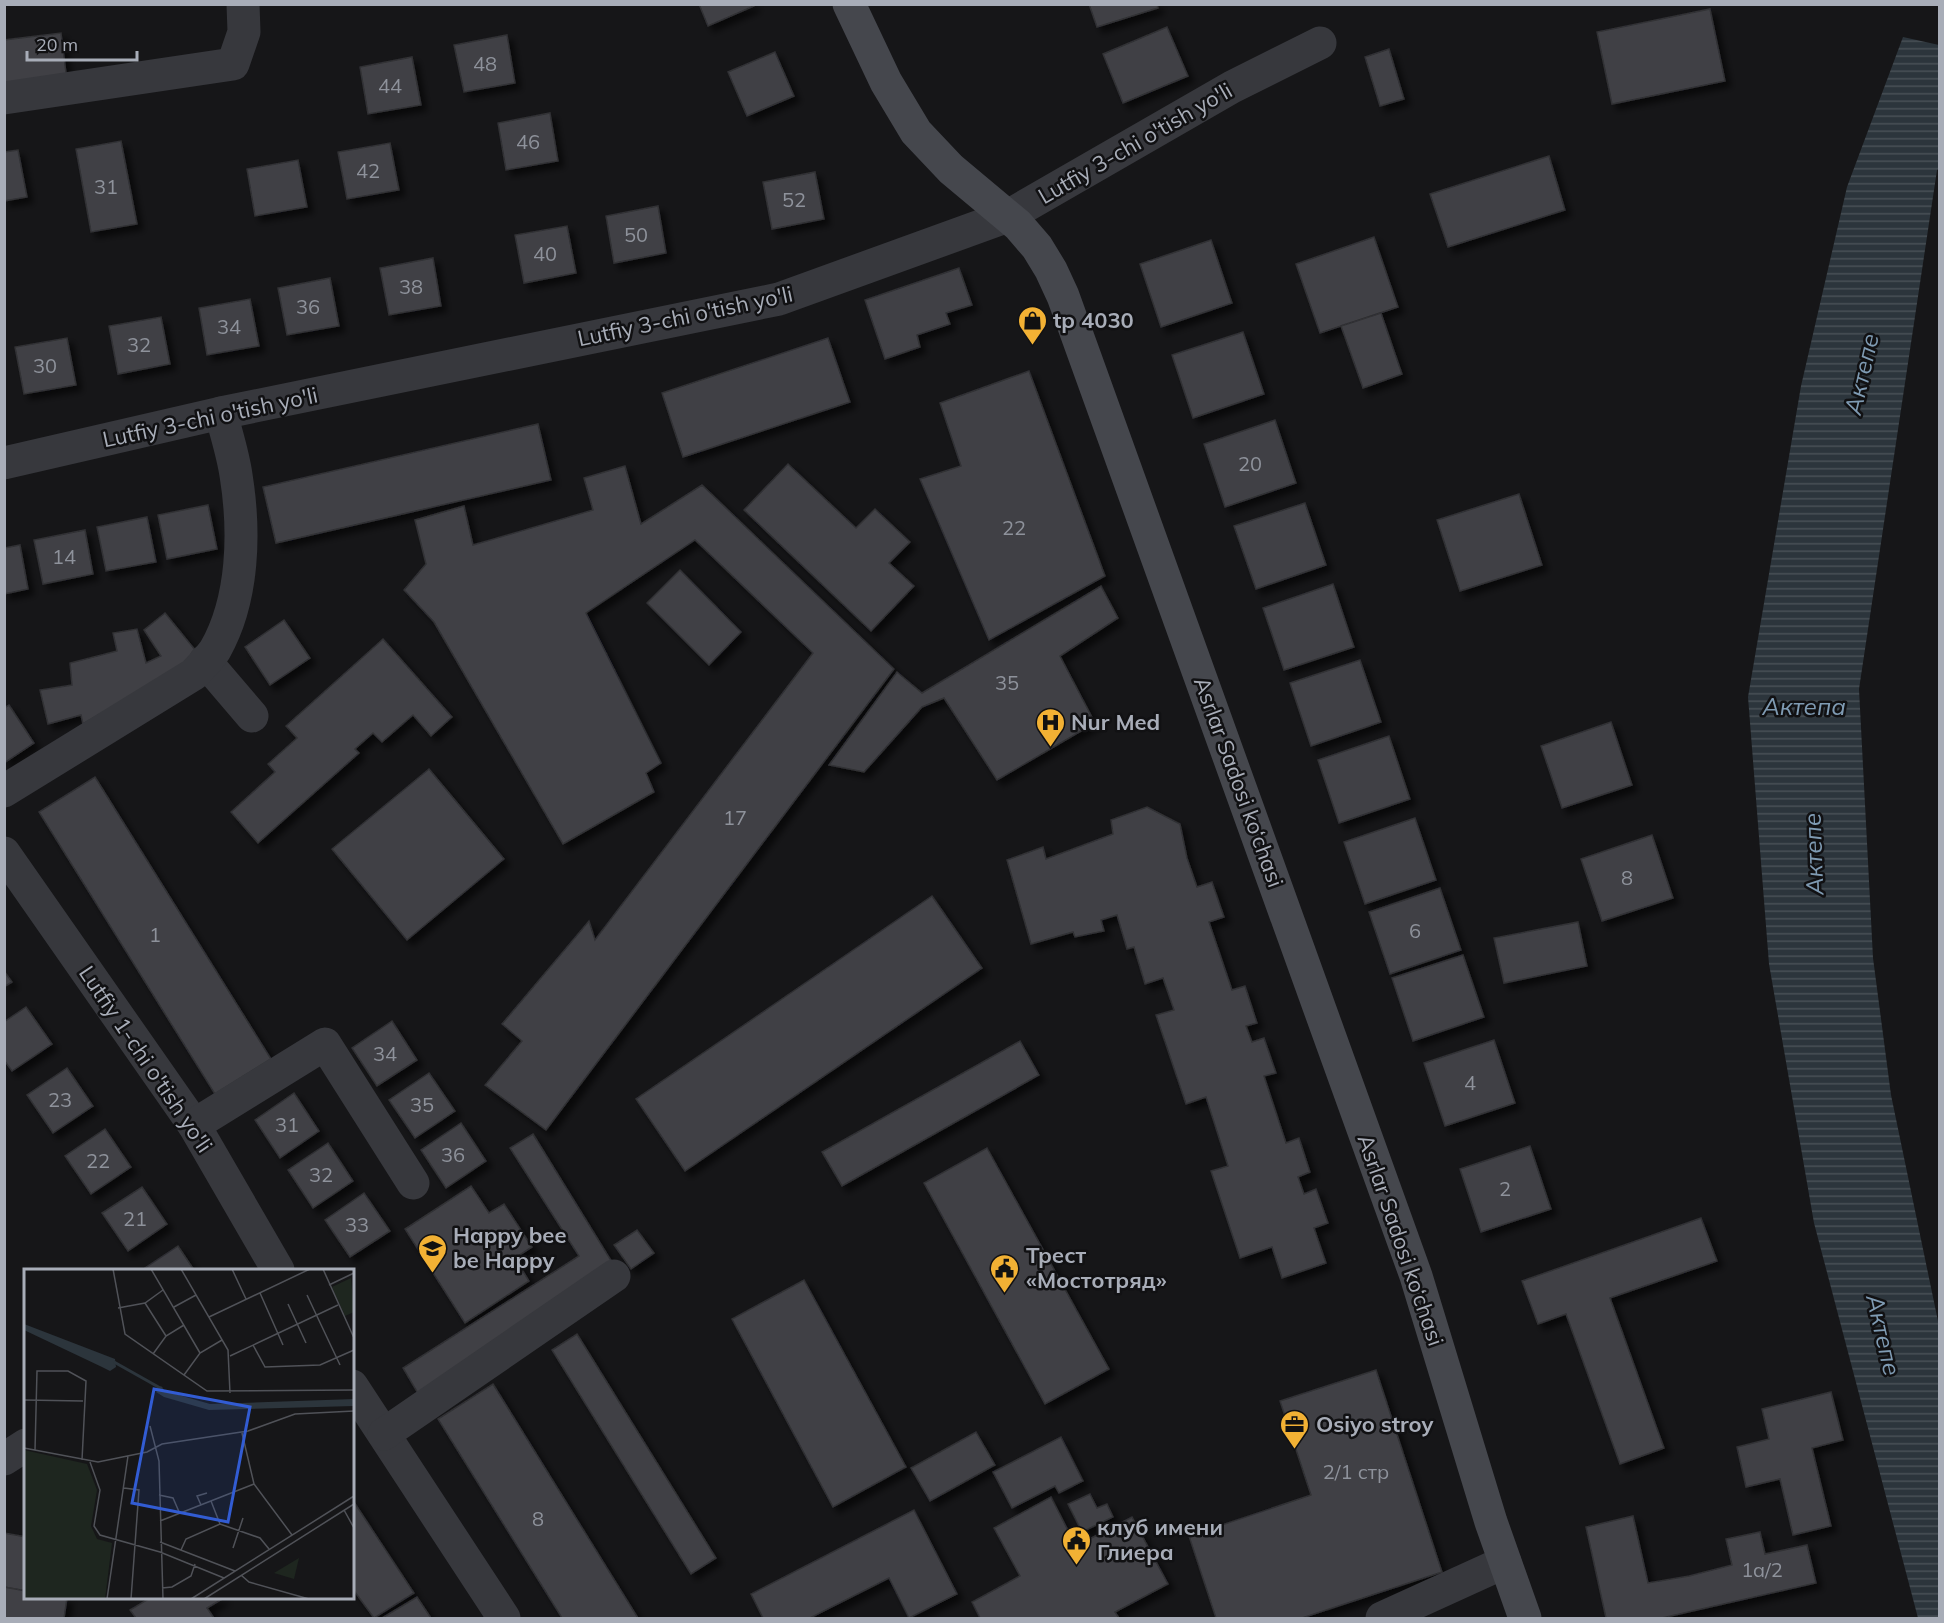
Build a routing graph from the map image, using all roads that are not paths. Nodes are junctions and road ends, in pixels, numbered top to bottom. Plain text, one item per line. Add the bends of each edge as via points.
1 (243, 4) edge
2 (849, 4) edge
3 (1320, 43) dead end
4 (4, 98) edge
5 (1008, 216) junction
6 (221, 413) junction
7 (4, 463) edge
8 (205, 661) junction
9 (252, 716) dead end
10 (4, 792) edge
11 (4, 853) edge
12 (194, 1125) junction
13 (413, 1183) dead end
14 (277, 1269) edge
15 (614, 1276) dead end
16 (354, 1389) edge
17 (384, 1434) junction
18 (24, 1446) edge
19 (4, 1459) edge
20 (1505, 1562) junction
21 (504, 1618) edge
22 (1382, 1618) edge
23 (1525, 1618) edge

1 - 4 street via 244,32 233,64
2 - 5 street, Asrlar Sadosi ko‘chasi via 886,82 916,132 951,169
3 - 5 street, Lutfiy 3-chi o'tish yo'li via 1232,87
5 - 6 street, Lutfiy 3-chi o'tish yo'li via 779,299
5 - 20 street, Asrlar Sadosi ko‘chasi via 1037,247 1071,318 1416,1276
6 - 7 street, Lutfiy 3-chi o'tish yo'li
6 - 8 street via 236,474 241,520 239,566 226,629
8 - 9 street
8 - 10 street via 194,674
11 - 12 street, Lutfiy 1-chi o'tish yo'li
12 - 13 street via 326,1044
12 - 14 street, Lutfiy 1-chi o'tish yo'li
15 - 17 street
16 - 17 street
17 - 21 street
18 - 19 street
20 - 22 street
20 - 23 street, Asrlar Sadosi ko‘chasi

